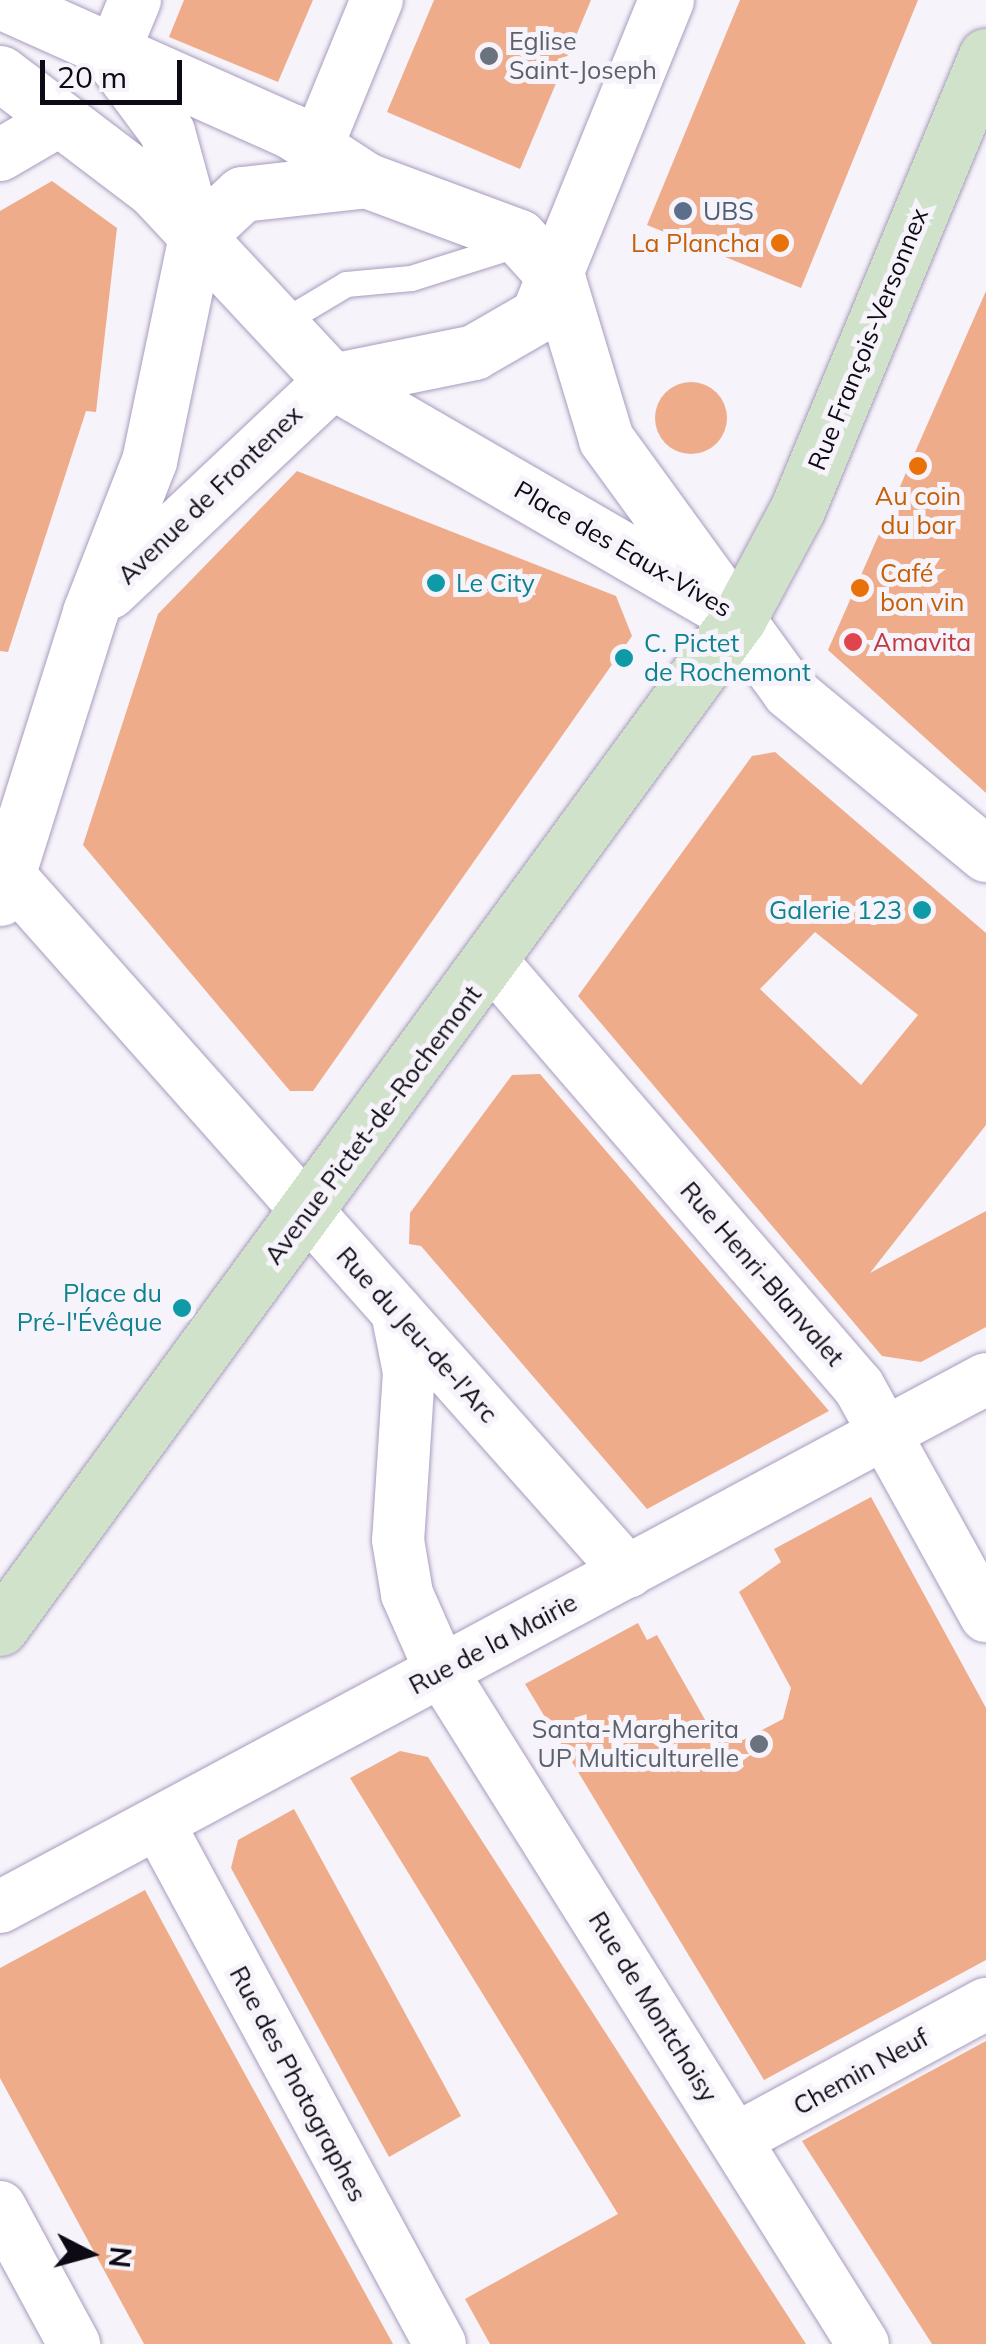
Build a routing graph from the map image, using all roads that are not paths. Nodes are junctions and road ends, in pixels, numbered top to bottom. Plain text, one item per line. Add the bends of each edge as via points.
1 (135, 0) edge
2 (378, 0) edge
3 (666, 0) edge
4 (0, 1) edge
5 (986, 56) edge
6 (111, 58) junction
7 (0, 73) edge
8 (60, 120) junction
9 (317, 146) junction
10 (0, 155) edge
11 (366, 180) junction
12 (196, 237) junction
13 (547, 237) junction
14 (279, 324) junction
15 (332, 381) junction
16 (90, 612) junction
17 (739, 618) junction
18 (986, 854) edge
19 (4, 886) edge
20 (494, 964) junction
21 (308, 1212) junction
22 (398, 1312) junction
23 (986, 1379) edge
24 (888, 1432) junction
25 (628, 1572) junction
26 (986, 1616) edge
27 (0, 1628) edge
28 (441, 1672) junction
29 (158, 1823) junction
30 (0, 1908) edge
31 (986, 2004) edge
32 (736, 2139) junction
33 (0, 2207) edge
34 (74, 2344) edge
35 (440, 2344) edge
36 (863, 2344) edge

1 - 6 street
2 - 9 street
3 - 13 street
4 - 6 street, Place des Eaux-Vives
5 - 17 main road, Rue François-Versonnex via 797,510
6 - 9 street, Place des Eaux-Vives
6 - 12 street, Place des Eaux-Vives via 168,132
7 - 8 street, Place des Eaux-Vives
8 - 10 street
8 - 12 street, Place des Eaux-Vives via 154,189
9 - 11 street, Place des Eaux-Vives
11 - 12 street, Place des Eaux-Vives via 242,194
11 - 13 street, Place des Eaux-Vives
12 - 14 street, Place des Eaux-Vives
12 - 16 street, Avenue de Frontenex via 149,461
13 - 14 lane via 412,278 346,284
13 - 15 street via 538,315 474,352
13 - 17 street, Place des Eaux-Vives via 606,439
14 - 15 street, Place des Eaux-Vives
15 - 16 street, Avenue de Frontenex
15 - 17 street, Place des Eaux-Vives
16 - 19 street, Avenue de Frontenex
17 - 18 street via 789,691
17 - 20 main road, Avenue Pictet-de-Rochemont
19 - 21 street, Rue du Jeu-de-l'Arc
20 - 21 main road, Avenue Pictet-de-Rochemont
20 - 24 street, Rue Henri-Blanvalet via 859,1386
21 - 22 street, Rue du Jeu-de-l'Arc
21 - 27 main road, Avenue Pictet-de-Rochemont
22 - 25 street, Rue du Jeu-de-l'Arc
22 - 28 street via 409,1372 398,1540 407,1594
23 - 24 street, Rue de la Mairie
24 - 25 street, Rue de la Mairie
24 - 26 street, Rue Henri-Blanvalet
25 - 28 street, Rue de la Mairie
28 - 29 street, Rue de la Mairie
28 - 32 street, Rue de Montchoisy
29 - 30 street, Rue de la Mairie
29 - 35 street, Rue des Photographes
31 - 32 street, Chemin Neuf
32 - 36 street, Rue de Montchoisy
33 - 34 street

